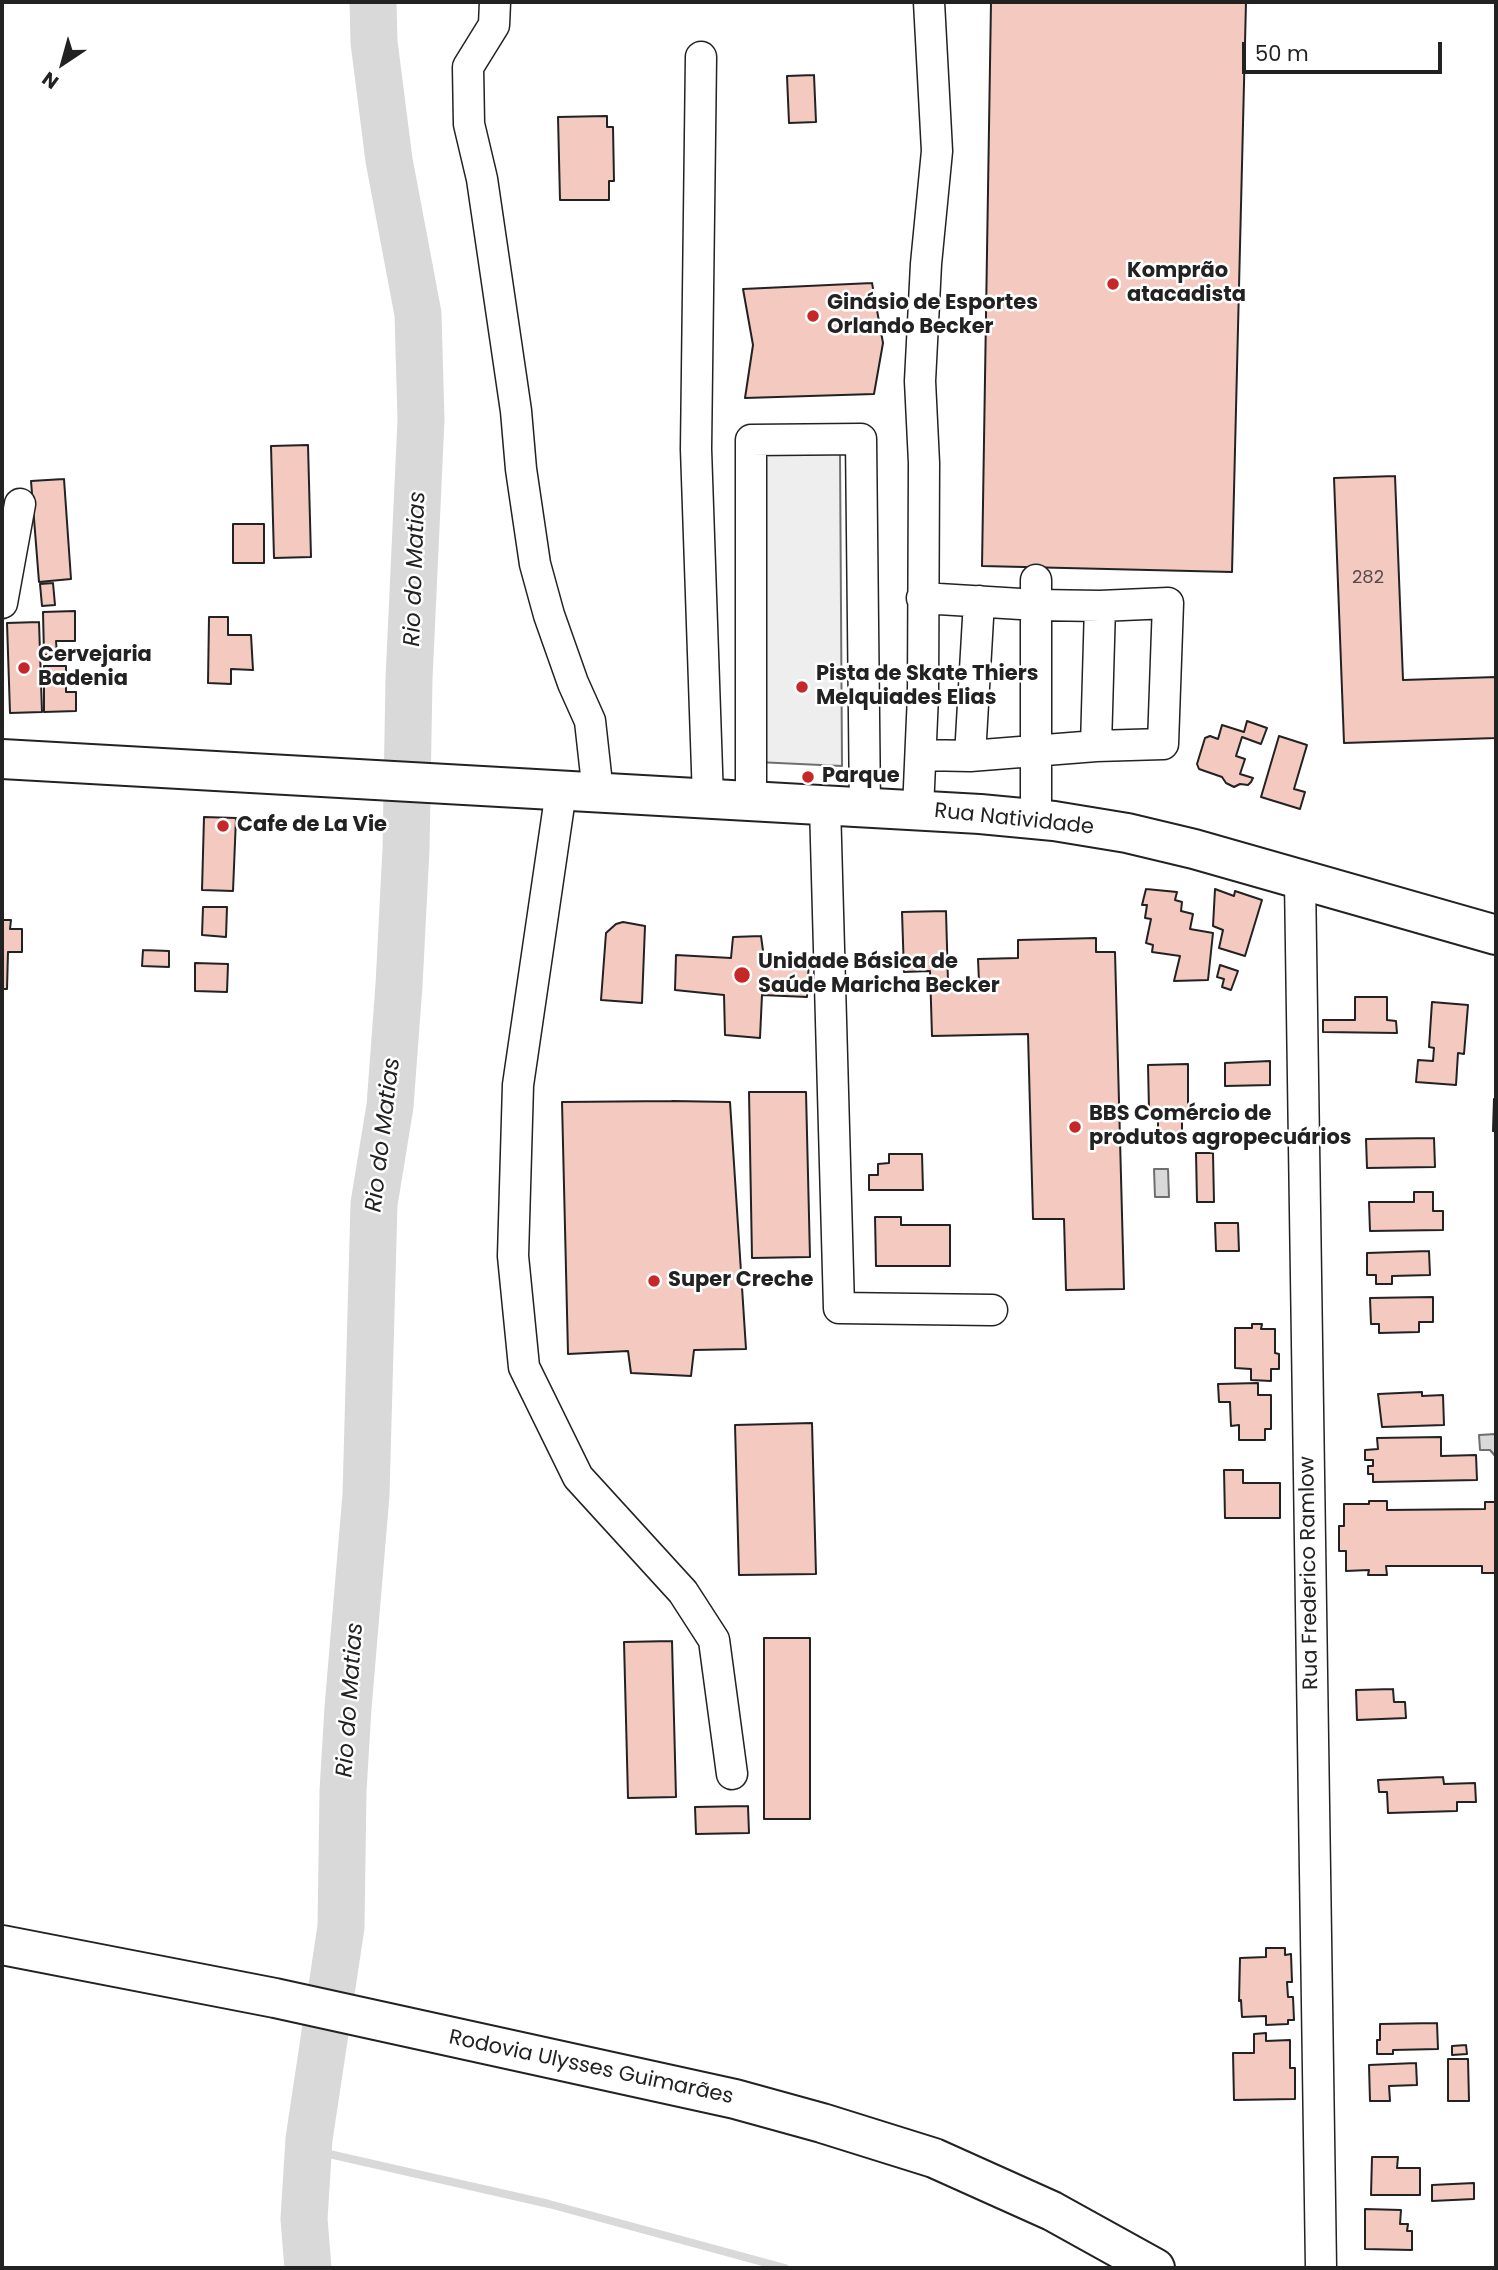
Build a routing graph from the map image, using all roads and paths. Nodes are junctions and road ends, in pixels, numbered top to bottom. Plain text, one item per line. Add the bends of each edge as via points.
1 (495, 2) edge
2 (929, 2) edge
3 (701, 57) dead end
4 (20, 504) dead end
5 (1037, 593) junction
6 (922, 598) junction
7 (979, 601) junction
8 (2, 603) edge
9 (1100, 606) junction
10 (1096, 746) junction
11 (1036, 751) junction
12 (921, 755) junction
13 (970, 756) junction
14 (2, 759) edge
15 (580, 792) junction
16 (708, 799) junction
17 (751, 801) junction
18 (825, 805) junction
19 (865, 808) junction
20 (918, 810) junction
21 (1036, 819) junction
22 (1300, 880) junction
23 (1496, 935) edge
24 (992, 1310) dead end
25 (732, 1774) dead end
26 (2, 1945) edge
27 (1321, 2267) edge
28 (1155, 2268) edge

1 - 15 street via 494,25 468,67 469,124 482,179 535,564 549,615 590,721
2 - 6 street via 937,151 920,381
3 - 16 street via 696,449
4 - 8 street
5 - 7 street
5 - 9 street
5 - 11 street
6 - 7 street
6 - 12 street
7 - 13 street
9 - 10 street
9 - 10 street via 1168,603 1163,744
10 - 11 street
11 - 13 street
11 - 21 street
12 - 13 street
12 - 20 street
14 - 15 main road, Rua Natividade
15 - 16 main road, Rua Natividade
15 - 25 street via 517,1085 513,1256 524,1367 578,1477 683,1592 714,1640
16 - 17 main road, Rua Natividade
17 - 18 main road, Rua Natividade
17 - 19 street via 751,440 861,439
18 - 19 main road, Rua Natividade
18 - 24 street via 839,1308
19 - 20 main road, Rua Natividade
20 - 21 main road, Rua Natividade
21 - 22 main road, Rua Natividade via 1127,833
22 - 23 main road, Rua Natividade
22 - 27 street, Rua Frederico Ramlow
26 - 28 main road, Rodovia Ulysses Guimarães via 275,1998 735,2099 822,2123 934,2158 1052,2211

